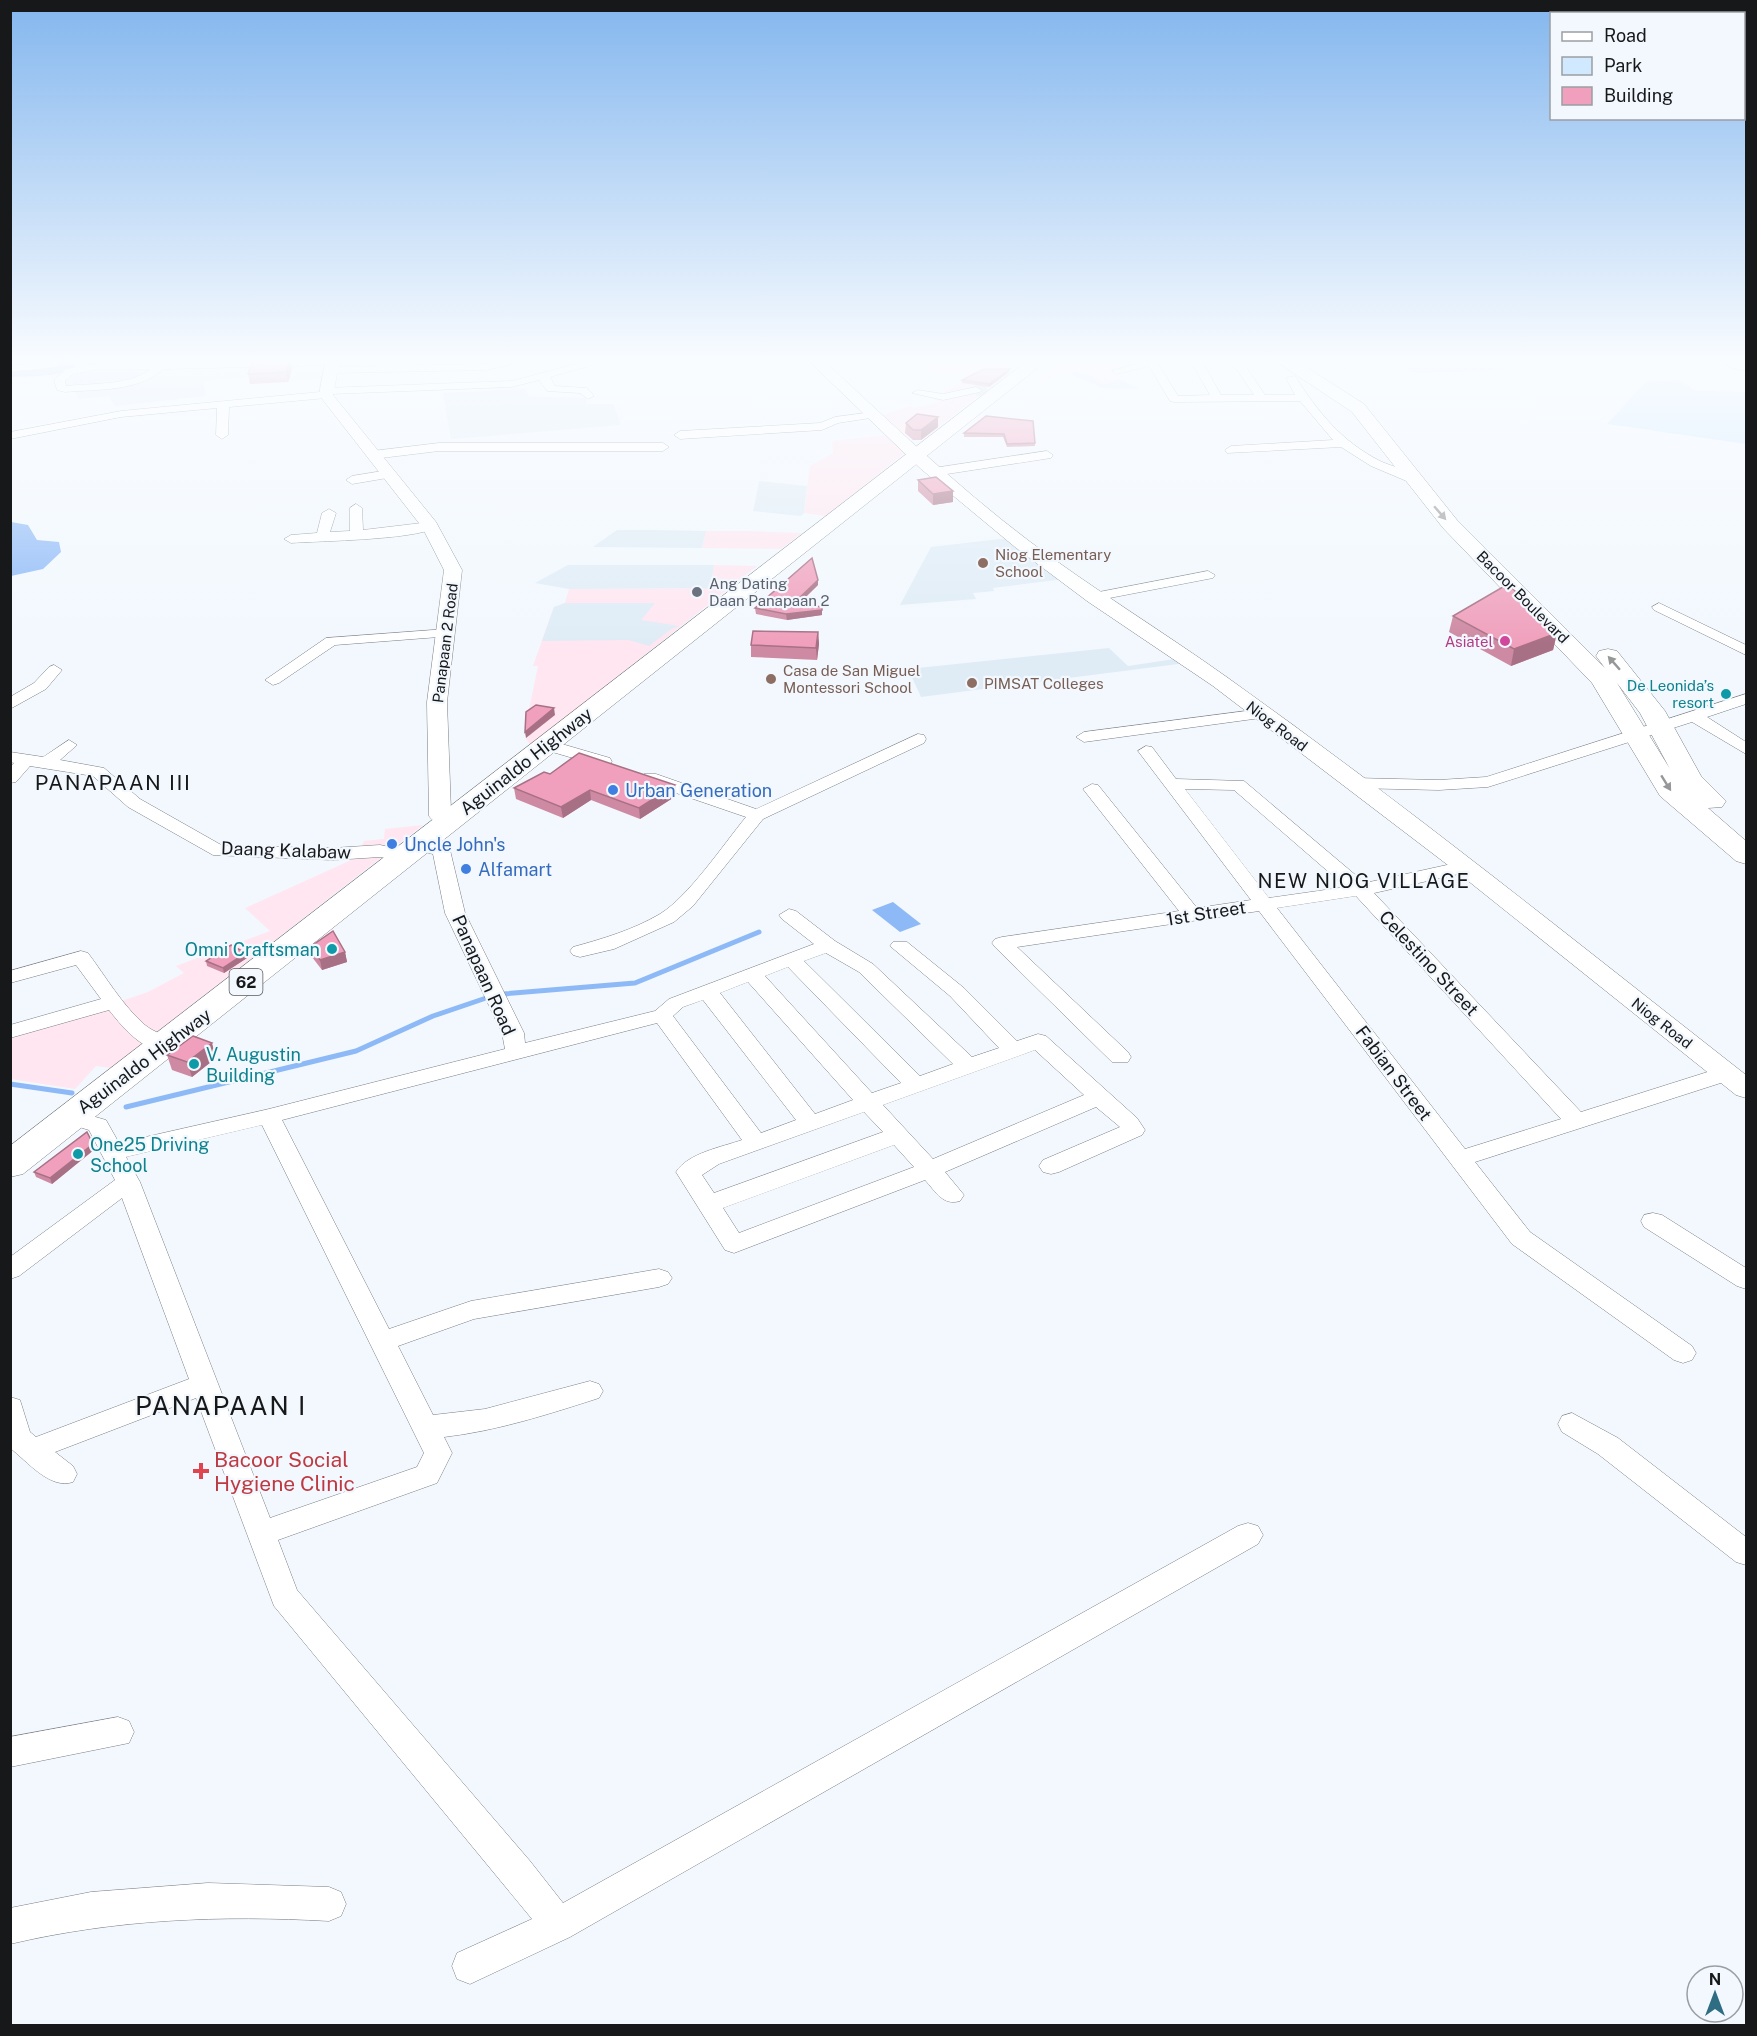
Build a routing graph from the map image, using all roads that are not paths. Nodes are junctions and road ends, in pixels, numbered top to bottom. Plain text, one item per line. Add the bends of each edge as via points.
1 (389, 453) edge
2 (914, 453) edge
3 (920, 453) edge
4 (1356, 453) edge
5 (1394, 453) edge
6 (1415, 453) edge
7 (373, 455) joint
8 (1047, 455) dead end
9 (917, 456) junction
10 (934, 472) junction
11 (389, 474) junction
12 (352, 480) dead end
13 (1416, 481) junction
14 (356, 508) dead end
15 (329, 513) dead end
16 (430, 526) junction
17 (356, 530) junction
18 (323, 533) junction
19 (291, 539) dead end
20 (1208, 575) dead end
21 (1178, 581) junction
22 (1194, 590) dead end
23 (1094, 597) junction
24 (1544, 602) junction
25 (1659, 607) dead end
26 (447, 633) junction
27 (1746, 651) edge
28 (54, 670) dead end
29 (273, 680) dead end
30 (1746, 699) edge
31 (10, 704) edge
32 (1262, 714) junction
33 (1694, 716) junction
34 (1649, 730) junction
35 (1084, 737) dead end
36 (918, 739) dead end
37 (548, 744) junction
38 (69, 745) dead end
39 (1746, 749) edge
40 (1146, 751) dead end
41 (18, 759) edge
42 (46, 763) junction
43 (10, 778) edge
44 (1354, 783) junction
45 (1174, 784) junction
46 (1092, 789) dead end
47 (445, 809) junction
48 (757, 815) junction
49 (1746, 828) edge
50 (413, 850) junction
51 (1746, 855) edge
52 (1465, 867) junction
53 (1361, 890) junction
54 (1265, 904) junction
55 (789, 915) dead end
56 (1192, 915) junction
57 (828, 945) junction
58 (900, 946) dead end
59 (580, 951) dead end
60 (792, 960) junction
61 (752, 974) junction
62 (10, 977) edge
63 (706, 991) junction
64 (114, 1002) junction
65 (662, 1015) junction
66 (10, 1032) edge
67 (166, 1045) junction
68 (1013, 1050) junction
69 (516, 1052) junction
70 (1120, 1058) dead end
71 (968, 1066) junction
72 (1725, 1074) junction
73 (916, 1085) junction
74 (1746, 1089) edge
75 (1099, 1097) junction
76 (868, 1102) junction
77 (269, 1116) junction
78 (71, 1117) junction
79 (1576, 1121) junction
80 (810, 1123) junction
81 (898, 1135) junction
82 (756, 1143) junction
83 (113, 1152) junction
84 (1459, 1159) junction
85 (10, 1165) edge
86 (1052, 1166) dead end
87 (929, 1170) junction
88 (128, 1182) junction
89 (952, 1195) dead end
90 (709, 1204) junction
91 (1653, 1221) dead end
92 (10, 1270) edge
93 (659, 1278) dead end
94 (1746, 1280) edge
95 (381, 1342) junction
96 (1683, 1353) dead end
97 (204, 1384) junction
98 (590, 1391) dead end
99 (10, 1407) edge
100 (1572, 1424) dead end
101 (424, 1426) junction
102 (31, 1450) junction
103 (63, 1474) dead end
104 (263, 1533) junction
105 (1248, 1535) dead end
106 (1746, 1553) edge
107 (118, 1732) dead end
108 (10, 1752) edge
109 (329, 1904) dead end
110 (558, 1925) junction
111 (10, 1926) edge
112 (470, 1966) dead end

1 - 7 street
2 - 9 street, Niog Road
3 - 9 main road, Aguinaldo Highway / 62
4 - 13 street
5 - 13 main road, Bacoor Boulevard
6 - 24 main road, Bacoor Boulevard
7 - 11 street, Panapaan 2 Road
8 - 10 street
9 - 10 street, Niog Road
9 - 37 main road, Aguinaldo Highway / 62
10 - 23 street, Niog Road
11 - 12 street
11 - 16 street, Panapaan 2 Road
13 -> 24 main road, Bacoor Boulevard via 1450,524
14 - 17 street
15 - 18 street
16 - 17 street
16 - 26 street, Panapaan 2 Road via 453,570
17 - 18 street
18 - 19 street
20 - 21 street
21 - 22 street
21 - 23 street
23 - 32 street, Niog Road via 1190,660
24 - 34 main road, Bacoor Boulevard via 1602,679
25 - 27 street
26 - 29 street via 331,641
26 - 47 street, Panapaan 2 Road via 437,702
28 - 31 street via 40,686
30 - 33 street
32 - 35 street
32 - 44 street, Niog Road
33 - 34 street
33 - 39 street
34 - 44 street via 1488,782
34 - 49 main road, Bacoor Boulevard via 1690,780
34 -> 51 main road, Bacoor Boulevard via 1670,790
36 - 48 street
37 - 47 main road, Aguinaldo Highway / 62 via 479,798
37 - 48 street
38 - 42 street
40 - 45 street, Fabian Street
41 - 42 street, Daang Kalabaw
41 - 43 street
42 - 50 street, Daang Kalabaw via 98,772 134,803 219,850 333,854
44 - 52 street, Niog Road
45 - 53 street, Celestino Street via 1238,785
45 - 54 street, Fabian Street
46 - 56 street
47 - 50 main road, Aguinaldo Highway / 62
48 - 59 street via 686,902 667,918 607,945
50 - 67 main road, Aguinaldo Highway / 62
50 - 69 street, Panapaan Road via 441,850 455,914 513,1033
52 - 53 street, 1st Street
52 - 72 street, Niog Road
53 - 54 street, 1st Street
53 - 79 street, Celestino Street
54 - 56 street, 1st Street
54 - 84 street, Fabian Street
55 - 57 street
56 - 70 street, 1st Street via 1002,943
57 - 60 street
57 - 71 street via 866,968
58 - 68 street via 957,992
60 - 61 street
60 - 73 street
61 - 63 street
61 - 76 street
62 - 64 street via 81,957
63 - 65 street via 676,1003
63 - 80 street
64 - 66 street
64 - 67 street via 132,1026 150,1041
65 - 69 street
65 - 82 street
67 - 78 main road, Aguinaldo Highway / 62
68 - 71 street
68 - 75 street via 1038,1041
69 - 77 street
71 - 73 street
72 - 74 street, Niog Road
72 - 79 street
73 - 76 street
75 - 86 street via 1134,1130
75 - 87 street
76 - 80 street
76 - 81 street
77 - 83 street
77 - 95 street
78 - 83 street via 98,1125
78 - 85 main road, Aguinaldo Highway / 62
79 - 84 street
80 - 82 street
81 - 87 street
81 - 90 street
82 - 90 street via 688,1170
83 - 88 street
84 - 96 street, Fabian Street via 1521,1238
87 - 89 street
87 - 90 street via 734,1244
88 - 92 street
88 - 97 street
91 - 94 street
93 - 95 street via 471,1310
95 - 101 street
97 - 102 street
97 - 104 street
98 - 101 street via 479,1420 443,1427
99 - 102 street via 18,1438
100 - 106 street via 1608,1446
101 - 104 street via 438,1453 427,1474
102 - 103 street
104 - 110 street via 285,1598 518,1872
105 - 110 street
107 - 108 street
109 - 111 street via 249,1898 172,1899 71,1911
110 - 112 street

